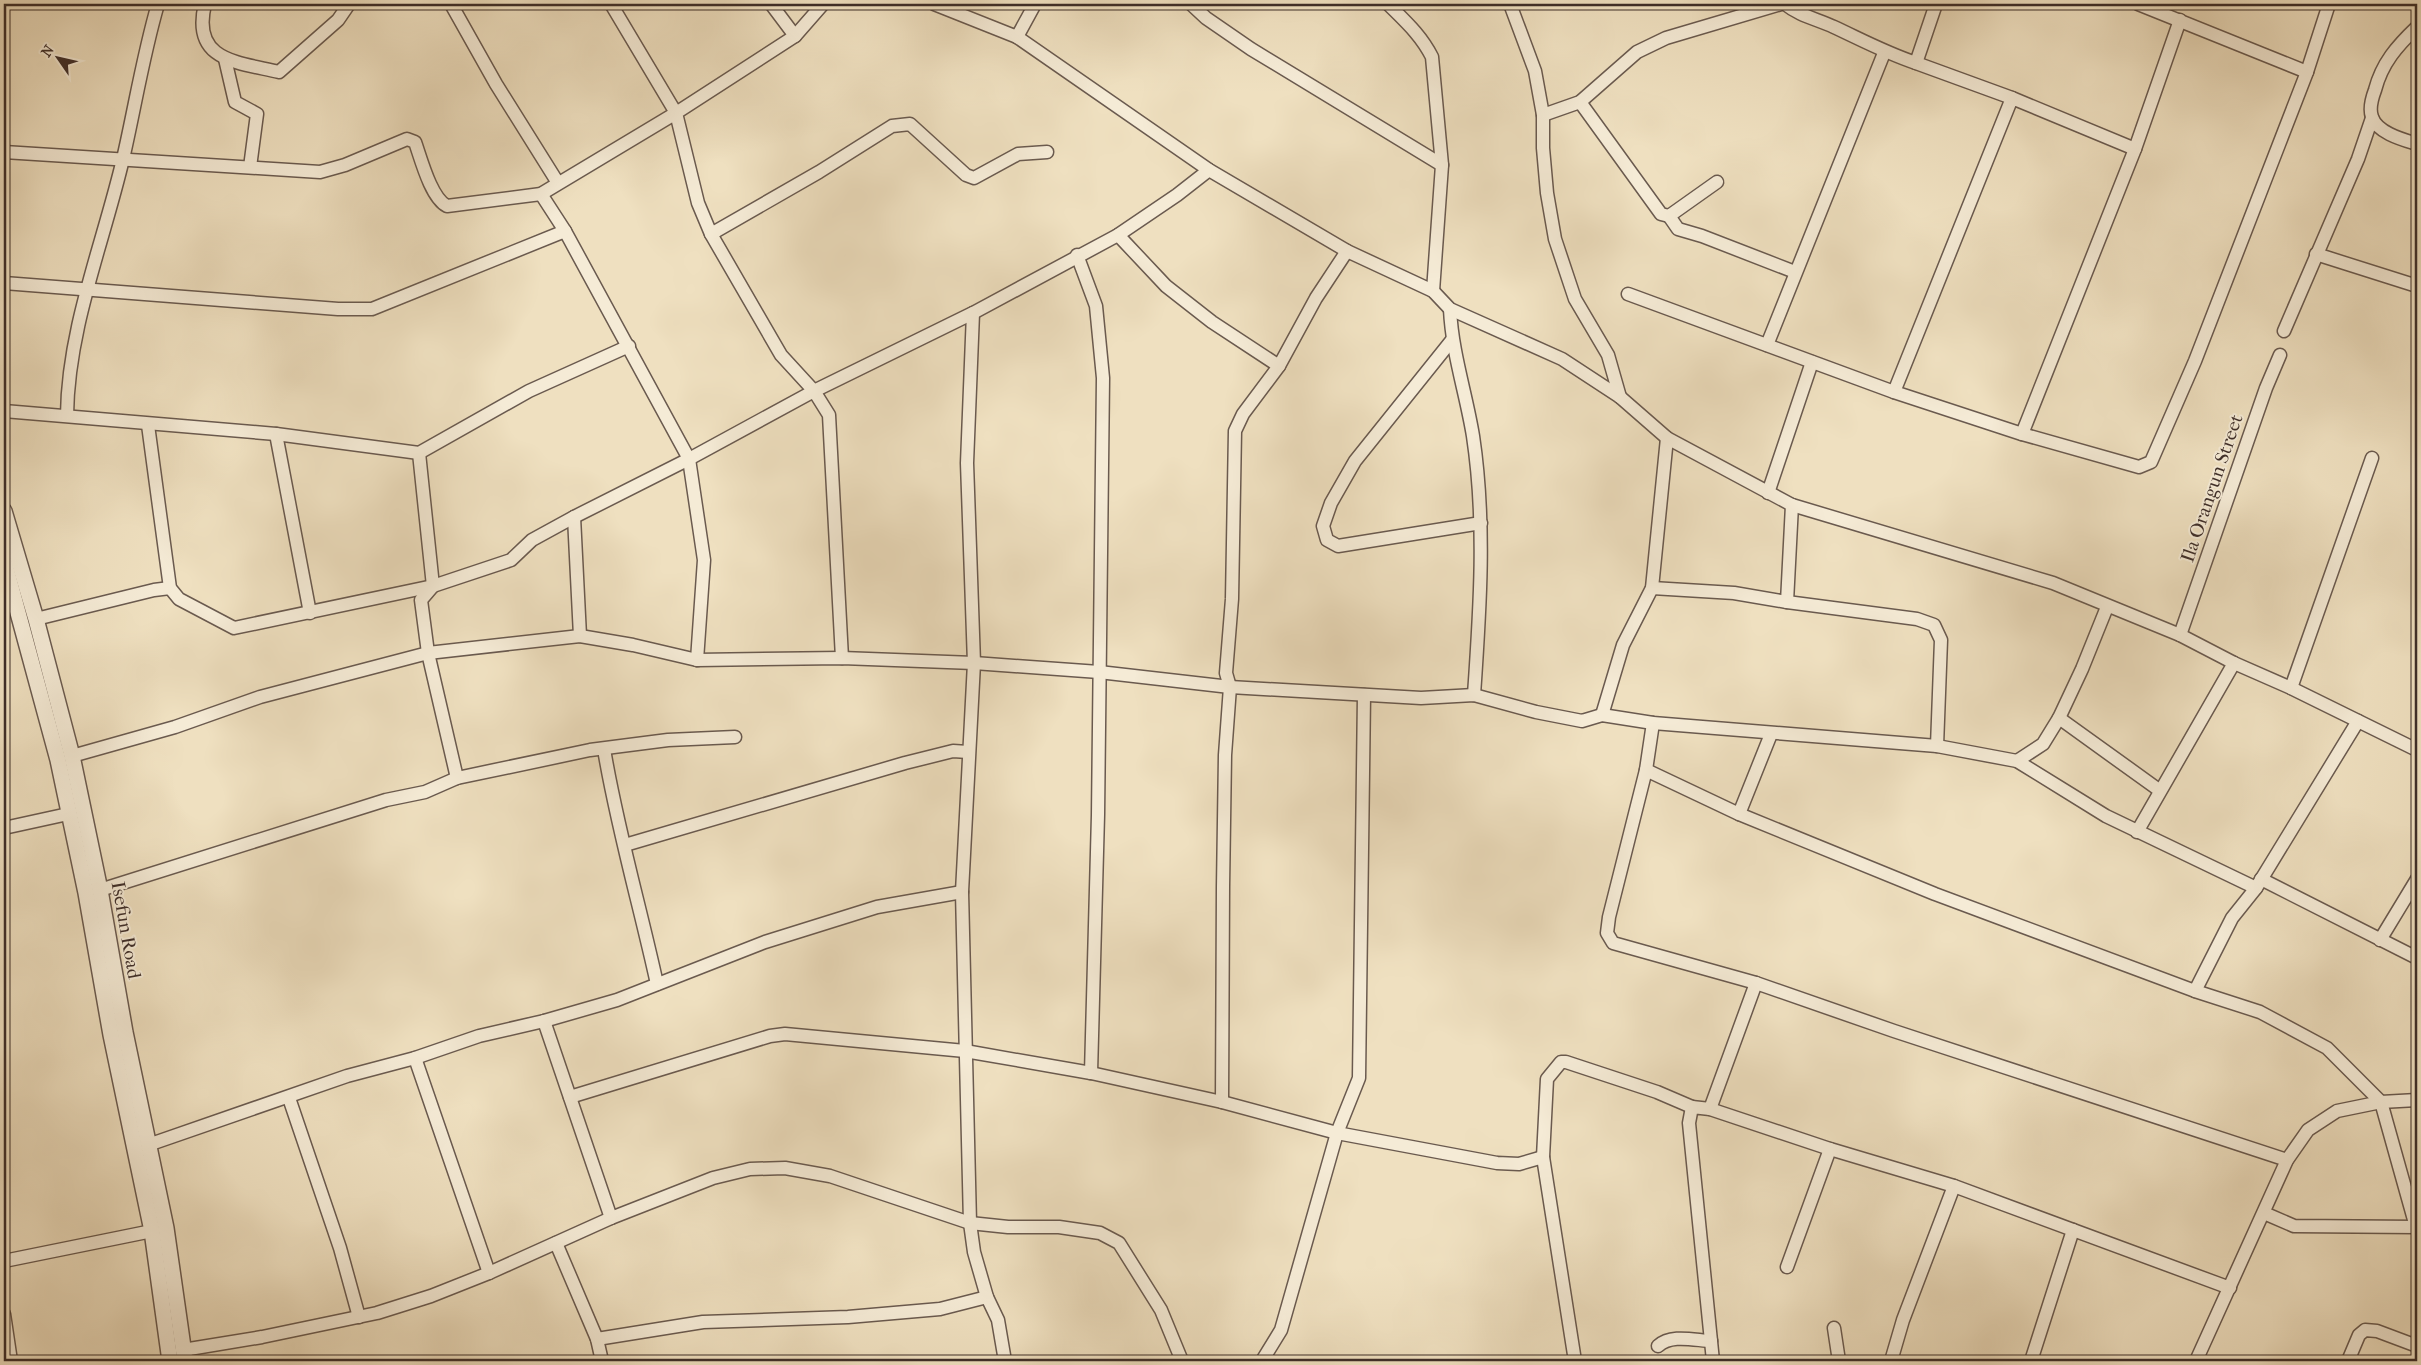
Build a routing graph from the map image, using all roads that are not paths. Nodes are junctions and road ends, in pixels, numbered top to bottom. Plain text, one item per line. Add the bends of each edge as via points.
1 (158, 4) edge
2 (205, 4) edge
3 (349, 4) edge
4 (451, 4) edge
5 (611, 4) edge
6 (771, 4) edge
7 (823, 4) edge
8 (934, 4) edge
9 (1035, 4) edge
10 (1191, 4) edge
11 (1388, 4) edge
12 (1510, 4) edge
13 (1783, 4) edge
14 (1936, 4) edge
15 (2138, 4) edge
16 (2329, 4) edge
17 (2180, 20) junction
18 (2417, 27) edge
19 (795, 36) junction
20 (1017, 37) junction
21 (1884, 53) junction
22 (225, 60) junction
23 (1916, 63) junction
24 (2307, 72) junction
25 (2012, 98) junction
26 (1580, 102) junction
27 (676, 112) junction
28 (1543, 115) junction
29 (2372, 118) junction
30 (2417, 144) edge
31 (2135, 149) junction
32 (4, 152) edge
33 (1047, 152) dead end
34 (122, 160) junction
35 (1442, 165) junction
36 (250, 167) junction
37 (1209, 170) junction
38 (1717, 182) dead end
39 (558, 184) junction
40 (541, 194) junction
41 (1670, 216) junction
42 (566, 231) junction
43 (711, 234) junction
44 (1118, 235) junction
45 (1347, 251) junction
46 (2316, 254) junction
47 (1077, 255) junction
48 (1795, 272) junction
49 (4, 283) edge
50 (2417, 286) edge
51 (87, 290) junction
52 (1432, 291) junction
53 (1628, 294) dead end
54 (1450, 309) junction
55 (973, 313) junction
56 (2284, 331) dead end
57 (1452, 340) junction
58 (1766, 345) junction
59 (629, 346) junction
60 (2280, 355) dead end
61 (1812, 362) junction
62 (1279, 366) junction
63 (814, 391) junction
64 (1894, 392) junction
65 (1620, 397) junction
66 (4, 411) edge
67 (67, 415) junction
68 (148, 425) junction
69 (276, 434) junction
70 (2022, 434) junction
71 (1666, 438) junction
72 (419, 454) junction
73 (2372, 458) dead end
74 (689, 459) junction
75 (1768, 493) junction
76 (1792, 505) junction
77 (4, 512) edge
78 (574, 517) junction
79 (1481, 523) junction
80 (4, 561) edge
81 (433, 586) junction
82 (170, 588) junction
83 (1652, 588) junction
84 (1787, 602) junction
85 (2107, 606) junction
86 (310, 613) junction
87 (36, 619) junction
88 (2180, 635) junction
89 (580, 636) junction
90 (428, 652) junction
91 (842, 658) junction
92 (697, 660) junction
93 (974, 663) junction
94 (2234, 663) junction
95 (1099, 672) junction
96 (1230, 687) junction
97 (2291, 688) junction
98 (1364, 695) junction
99 (1474, 695) junction
100 (1602, 715) junction
101 (2059, 718) junction
102 (2358, 721) junction
103 (1653, 723) junction
104 (1771, 734) junction
105 (735, 737) dead end
106 (1936, 746) junction
107 (2417, 747) edge
108 (604, 748) junction
109 (968, 752) junction
110 (72, 756) junction
111 (2017, 761) junction
112 (1646, 770) junction
113 (457, 778) junction
114 (2159, 790) junction
115 (68, 814) junction
116 (1739, 814) junction
117 (4, 828) edge
118 (2137, 832) junction
119 (624, 845) junction
120 (2417, 879) edge
121 (2259, 884) junction
122 (100, 890) junction
123 (962, 892) junction
124 (2380, 940) junction
125 (2417, 958) edge
126 (1756, 983) junction
127 (657, 984) junction
128 (2195, 990) junction
129 (544, 1021) junction
130 (965, 1051) junction
131 (415, 1058) junction
132 (1092, 1074) junction
133 (570, 1097) junction
134 (289, 1098) junction
135 (2417, 1100) edge
136 (1222, 1102) junction
137 (2381, 1102) junction
138 (1692, 1107) junction
139 (1710, 1108) junction
140 (1337, 1133) junction
141 (148, 1144) junction
142 (1830, 1149) junction
143 (1543, 1157) junction
144 (2287, 1160) junction
145 (1954, 1186) junction
146 (2264, 1213) junction
147 (610, 1218) junction
148 (970, 1223) junction
149 (2417, 1227) edge
150 (2074, 1230) junction
151 (152, 1231) junction
152 (556, 1242) junction
153 (4, 1261) edge
154 (1787, 1267) dead end
155 (488, 1273) junction
156 (2230, 1288) junction
157 (987, 1297) junction
158 (4, 1314) edge
159 (359, 1316) junction
160 (1834, 1328) dead end
161 (597, 1339) junction
162 (1711, 1341) junction
163 (1658, 1346) dead end
164 (2417, 1346) edge
165 (184, 1356) edge
166 (11, 1361) edge
167 (170, 1361) edge
168 (602, 1361) edge
169 (1005, 1361) edge
170 (1182, 1361) edge
171 (1262, 1361) edge
172 (1575, 1361) edge
173 (1713, 1361) edge
174 (1838, 1361) edge
175 (1891, 1361) edge
176 (2031, 1361) edge
177 (2196, 1361) edge
178 (2348, 1361) edge

1 - 34 street via 146,44
2 - 22 street via 203,36 211,49
3 - 22 street via 338,20 279,72
4 - 39 street
5 - 27 street
6 - 19 street
7 - 19 street
8 - 20 street
9 - 20 street
10 - 35 street via 1251,49
11 - 35 street via 1425,42 1432,57
12 - 28 street via 1535,71
13 - 21 street
13 - 26 street via 1666,38 1637,52
14 - 23 street
15 - 17 street
16 - 24 street
17 - 24 street
17 - 31 street
18 - 29 street via 2390,55 2379,74 2371,102
19 - 27 street
20 - 37 street
21 - 23 street
21 - 48 street
22 - 36 street via 235,102 257,114
23 - 25 street
24 - 70 street via 2195,361 2150,462 2139,467
25 - 31 street
25 - 64 street
26 - 28 street
26 - 41 street via 1658,212
27 - 39 street
27 - 43 street via 698,203
28 - 65 street via 1543,157 1555,238 1575,299 1608,356
29 - 30 street via 2380,128
29 - 46 street via 2358,159
31 - 70 street
32 - 34 street
33 - 43 street via 1018,154 974,178 910,124 892,126
34 - 36 street
34 - 51 street
35 - 52 street
36 - 40 street via 332,170 407,139 415,142 438,198 447,206
37 - 44 street
37 - 45 street
38 - 41 street
39 - 40 street
40 - 42 street
41 - 48 street via 1678,229
42 - 51 street via 372,309
42 - 59 street
43 - 63 street via 780,355
44 - 47 street
44 - 62 street via 1166,286 1212,322
45 - 52 street
45 - 62 street via 1316,298
46 - 50 street
46 - 56 street
47 - 55 street
47 - 95 street via 1096,306 1103,378
48 - 58 street
49 - 51 street
51 - 67 street via 68,374
52 - 54 street
53 - 58 street
54 - 57 street
54 - 65 street via 1562,359
55 - 63 street
55 - 93 street via 968,462
57 - 79 street via 1473,436
57 - 79 street via 1355,461 1331,503 1323,526 1327,540 1338,546
58 - 61 street
59 - 72 street via 530,391
59 - 74 street
60 - 88 street, Ila Orangun Street
61 - 64 street
61 - 75 street
62 - 96 street via 1243,414 1235,431 1232,590 1226,673
63 - 74 street
63 - 91 street via 829,415
64 - 70 street
65 - 71 street
66 - 67 street
67 - 68 street
68 - 69 street
68 - 82 street
69 - 72 street
69 - 86 street
71 - 75 street
71 - 83 street
72 - 81 street
73 - 97 street
74 - 78 street
74 - 92 street via 704,560
75 - 76 street
76 - 84 street
76 - 85 street via 2053,583
77 - 87 street, Isefun Road
78 - 81 street via 532,540 511,560
78 - 89 street
79 - 99 street
80 - 115 street, Isefun Road via 53,742
81 - 86 street
81 - 90 street via 421,600
82 - 86 street via 179,599 234,628
82 - 87 street
83 - 84 street via 1734,593
83 - 100 street via 1622,645
84 - 106 street via 1918,619 1934,625 1941,640
85 - 88 street
85 - 101 street
87 - 110 street, Isefun Road
88 - 94 street
89 - 90 street
89 - 92 street
90 - 110 street via 260,697 175,727
90 - 113 street
91 - 92 street
91 - 93 street
93 - 95 street
93 - 109 street
94 - 97 street
94 - 114 street
95 - 96 street
95 - 132 street
96 - 98 street
96 - 136 street via 1225,756
97 - 102 street
98 - 99 street via 1421,698
98 - 140 street via 1359,1078
99 - 100 street via 1582,721
100 - 103 street
101 - 111 street via 2043,744
101 - 114 street
102 - 107 street
102 - 121 street
103 - 104 street
103 - 112 street
104 - 106 street
104 - 116 street
105 - 108 street via 668,740
106 - 111 street
108 - 113 street
108 - 119 street
109 - 119 street via 953,751 905,763
109 - 123 street
110 - 122 street, Isefun Road
111 - 118 street
112 - 116 street
112 - 126 street via 1607,933 1613,943
113 - 122 street via 425,792 386,800
114 - 118 street
115 - 117 street
115 - 151 street, Isefun Road
116 - 128 street via 1935,894
118 - 121 street
119 - 127 street
120 - 124 street
121 - 124 street
121 - 128 street via 2232,918
122 - 141 street, Isefun Road
123 - 127 street via 877,907 765,942
123 - 130 street
124 - 125 street
126 - 139 street
126 - 144 street via 1894,1032
127 - 129 street via 617,1000
128 - 137 street via 2260,1012 2327,1048
129 - 131 street via 479,1036
129 - 133 street
130 - 132 street
130 - 133 street via 785,1034 679,1062
130 - 148 street
131 - 134 street via 347,1076
131 - 155 street
132 - 136 street
133 - 147 street
134 - 141 street
134 - 159 street via 340,1248
135 - 137 street
136 - 140 street
137 - 144 street via 2337,1110 2308,1130
137 - 149 street
138 - 139 street
138 - 143 street via 1657,1092 1561,1062 1548,1079
138 - 162 street via 1689,1122
139 - 142 street
140 - 143 street via 1497,1163 1519,1164
140 - 171 street via 1281,1330
141 - 165 street, Isefun Road via 166,1228
142 - 145 street
142 - 154 street
143 - 172 street
144 - 146 street
145 - 150 street
145 - 175 street via 1903,1320
146 - 149 street via 2294,1226
146 - 156 street
147 - 148 street via 713,1178 750,1169 785,1168 830,1176
147 - 152 street
148 - 157 street via 974,1252
148 - 170 street via 1059,1227 1100,1233 1119,1243 1161,1310
150 - 156 street
150 - 176 street
151 - 153 street
151 - 167 street, Isefun Road
152 - 155 street
152 - 161 street
155 - 159 street via 431,1296
156 - 177 street
157 - 161 street via 940,1309 811,1319 703,1322
157 - 169 street via 998,1320
158 - 166 street
159 - 165 street via 204,1348
160 - 174 street
161 - 168 street
162 - 163 street via 1673,1339 1664,1340
162 - 173 street
164 - 178 street via 2377,1331 2365,1330 2359,1335

